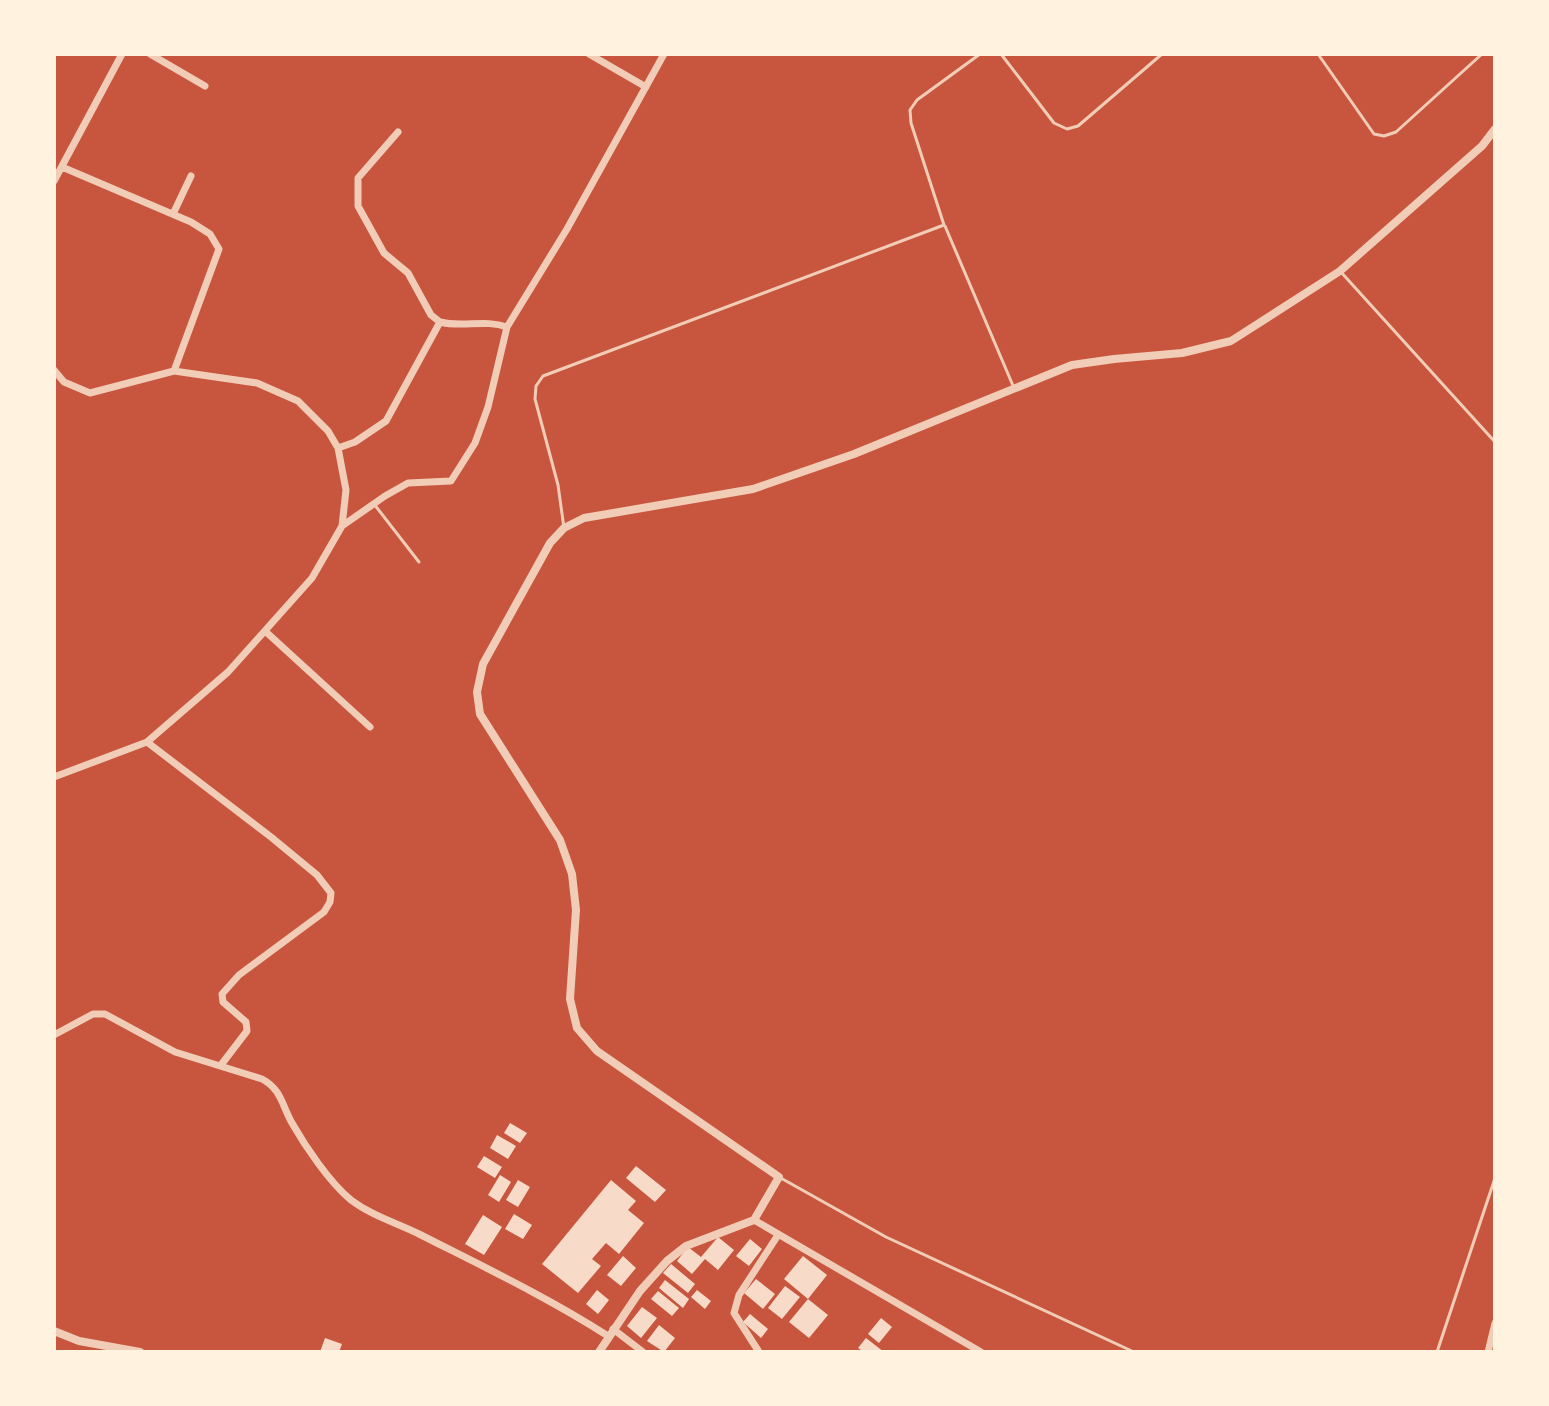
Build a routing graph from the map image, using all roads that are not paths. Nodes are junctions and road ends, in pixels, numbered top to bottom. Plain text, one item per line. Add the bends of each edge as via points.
1 (122, 54) edge
2 (150, 54) edge
3 (589, 54) edge
4 (664, 54) edge
5 (980, 54) edge
6 (1001, 54) edge
7 (1162, 54) edge
8 (1318, 54) edge
9 (1482, 54) edge
10 (205, 86) dead end
11 (646, 87) junction
12 (1495, 129) edge
13 (398, 132) dead end
14 (62, 167) junction
15 (191, 176) dead end
16 (54, 181) edge
17 (173, 214) junction
18 (944, 225) junction
19 (1340, 271) junction
20 (440, 322) junction
21 (507, 327) junction
22 (54, 370) edge
23 (174, 371) junction
24 (1014, 388) junction
25 (1495, 442) edge
26 (338, 448) junction
27 (374, 504) junction
28 (342, 526) junction
29 (564, 528) junction
30 (419, 562) dead end
31 (265, 631) junction
32 (370, 727) dead end
33 (147, 742) junction
34 (54, 777) edge
35 (54, 1035) edge
36 (221, 1065) junction
37 (779, 1177) junction
38 (1495, 1178) edge
39 (754, 1220) junction
40 (778, 1235) junction
41 (1495, 1323) edge
42 (54, 1331) edge
43 (611, 1333) junction
44 (140, 1352) edge
45 (599, 1352) edge
46 (643, 1352) edge
47 (759, 1352) edge
48 (981, 1352) edge
49 (1134, 1352) edge
50 (1437, 1352) edge
51 (1488, 1352) edge

1 - 14 street
2 - 10 street
3 - 11 street
4 - 11 street
5 - 18 lane via 910,110
6 - 7 lane via 1054,123 1067,129 1078,126
8 - 9 lane via 1374,134 1384,136 1396,132
11 - 21 street
12 - 19 street
13 - 20 street via 358,178 358,206 384,253 408,273
14 - 16 street
14 - 17 street
15 - 17 street
17 - 23 street via 210,234 219,249
18 - 24 lane
18 - 29 lane via 543,376 535,399
19 - 24 street via 1231,341 1182,353 1072,365
19 - 25 lane
20 - 21 street
20 - 26 street via 386,421
21 - 27 street via 475,443 451,481 408,483
22 - 23 street via 64,382 90,393
23 - 26 street via 257,383 298,401
24 - 29 street via 753,489 584,518
26 - 28 street via 346,490
27 - 28 street
27 - 30 lane
28 - 31 street via 312,578
29 - 37 street via 550,543 483,664 477,692 480,714 560,840 572,874 576,910 570,999 577,1028 597,1051
31 - 32 street
31 - 33 street via 228,672
33 - 34 street
33 - 36 street via 271,837 331,893 324,912 239,975 222,994 223,1002 246,1022 247,1031
35 - 36 street via 93,1014 105,1014 175,1052
36 - 43 street via 275,1086 311,1153 364,1210
37 - 39 street
37 - 49 lane via 886,1237
38 - 50 lane
39 - 40 street
39 - 43 street via 686,1246 640,1291
40 - 47 street via 739,1295 734,1313
40 - 48 street
41 - 51 street
42 - 44 street
43 - 45 street
43 - 46 street

